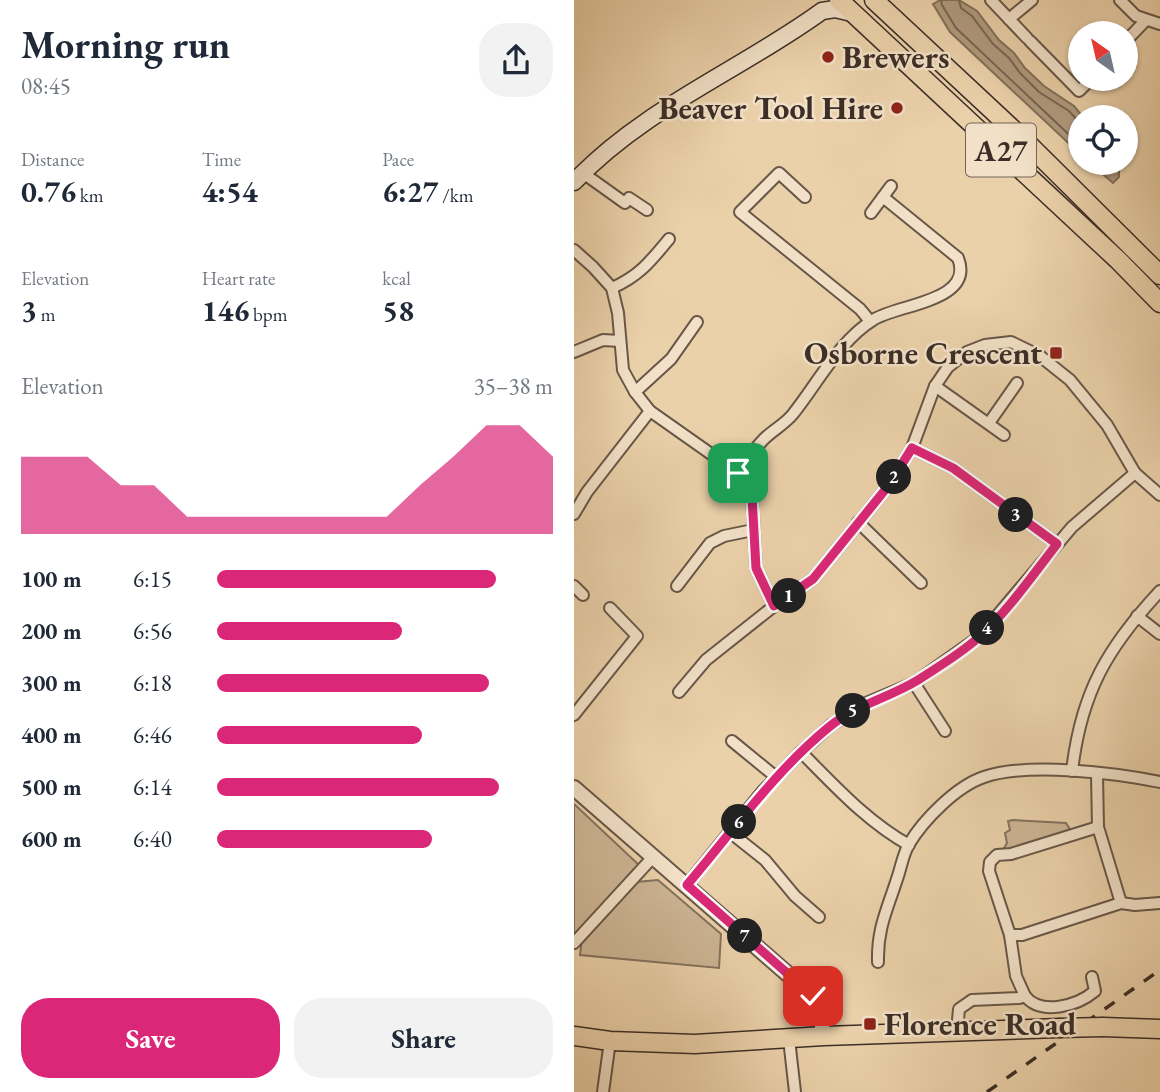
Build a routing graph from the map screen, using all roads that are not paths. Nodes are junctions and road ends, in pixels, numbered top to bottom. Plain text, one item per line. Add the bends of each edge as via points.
1 (839, 0) edge
2 (874, 0) edge
3 (991, 0) edge
4 (1032, 0) edge
5 (1120, 0) edge
6 (822, 6) edge
7 (852, 13) junction
8 (1009, 19) junction
9 (1146, 20) junction
10 (1160, 24) edge
11 (1138, 29) edge
12 (1068, 80) edge
13 (579, 177) edge
14 (891, 186) dead end
15 (805, 197) dead end
16 (883, 197) junction
17 (647, 210) dead end
18 (871, 213) dead end
19 (669, 239) dead end
20 (574, 250) edge
21 (1160, 275) edge
22 (612, 288) junction
23 (1160, 303) edge
24 (870, 321) junction
25 (697, 322) dead end
26 (620, 341) junction
27 (574, 352) edge
28 (1017, 383) dead end
29 (935, 386) junction
30 (635, 391) junction
31 (650, 411) junction
32 (989, 423) junction
33 (1004, 435) dead end
34 (912, 448) junction
35 (738, 473) junction
36 (1135, 473) junction
37 (581, 493) edge
38 (1160, 495) edge
39 (574, 514) edge
40 (858, 522) junction
41 (753, 530) junction
42 (1057, 544) junction
43 (921, 583) dead end
44 (574, 586) edge
45 (677, 586) dead end
46 (1160, 591) edge
47 (583, 595) dead end
48 (774, 606) junction
49 (610, 608) dead end
50 (1137, 616) junction
51 (1160, 634) edge
52 (914, 682) junction
53 (679, 692) dead end
54 (574, 715) edge
55 (945, 731) dead end
56 (732, 741) dead end
57 (801, 752) junction
58 (1072, 771) junction
59 (1097, 774) junction
60 (776, 777) junction
61 (1160, 782) edge
62 (574, 788) edge
63 (1098, 827) junction
64 (731, 833) junction
65 (909, 845) junction
66 (653, 857) junction
67 (687, 885) junction
68 (1121, 903) junction
69 (1160, 903) edge
70 (820, 917) dead end
71 (1010, 936) junction
72 (574, 943) edge
73 (878, 962) dead end
74 (1091, 977) dead end
75 (1024, 996) junction
76 (1160, 1029) edge
77 (957, 1031) junction
78 (574, 1036) edge
79 (824, 1036) junction
80 (789, 1039) junction
81 (610, 1041) junction
82 (603, 1092) edge
83 (795, 1092) edge

1 - 7 main road, A27
2 - 21 main road, A27
3 - 8 street
4 - 8 street
5 - 9 street
6 - 7 main road
6 - 13 main road via 656,114
7 - 23 main road, A27
8 - 12 street
9 - 10 street
9 - 11 street
13 - 17 street
14 - 16 street
15 - 24 street via 779,173 740,212
16 - 18 street
16 - 24 street via 958,258 961,272 946,293
19 - 22 street via 639,274
20 - 22 street
22 - 26 street
24 - 35 street
25 - 30 street via 671,359
26 - 27 street via 603,340
26 - 30 street via 623,370
28 - 32 street
29 - 32 street
29 - 34 street
29 - 36 street via 948,367 967,352 1000,343 1020,345 1070,380 1107,425
30 - 31 street
31 - 35 street
31 - 37 street
32 - 33 street
34 - 40 street
34 - 42 street via 953,468
35 - 41 street via 752,496
36 - 38 street
36 - 42 street
37 - 39 street
40 - 43 street
40 - 48 street via 813,579
41 - 45 street via 710,543
41 - 48 street via 756,568
42 - 52 street via 979,637
44 - 47 street
46 - 50 street
48 - 53 street via 706,660
49 - 54 street via 637,636
50 - 51 street
50 - 58 street via 1115,645 1084,705
52 - 55 street
52 - 57 street via 864,704
56 - 60 street
57 - 60 street
57 - 65 street via 867,816
58 - 59 street
58 - 65 street via 1014,771 984,777 946,802
59 - 61 street
59 - 63 street
60 - 64 street
62 - 66 street
63 - 68 street
63 - 71 street via 993,858 989,871
64 - 67 street
64 - 70 street via 765,860
65 - 73 street via 878,938
66 - 67 street
66 - 72 street
67 - 79 street via 813,996
68 - 69 street
68 - 71 street
71 - 75 street
74 - 75 street via 1095,991 1074,1003 1040,1006
75 - 77 street via 967,1002 959,1009
76 - 77 main road, bridge
77 - 79 main road
78 - 81 main road
79 - 80 main road
80 - 81 main road via 695,1044
80 - 83 street
81 - 82 street

